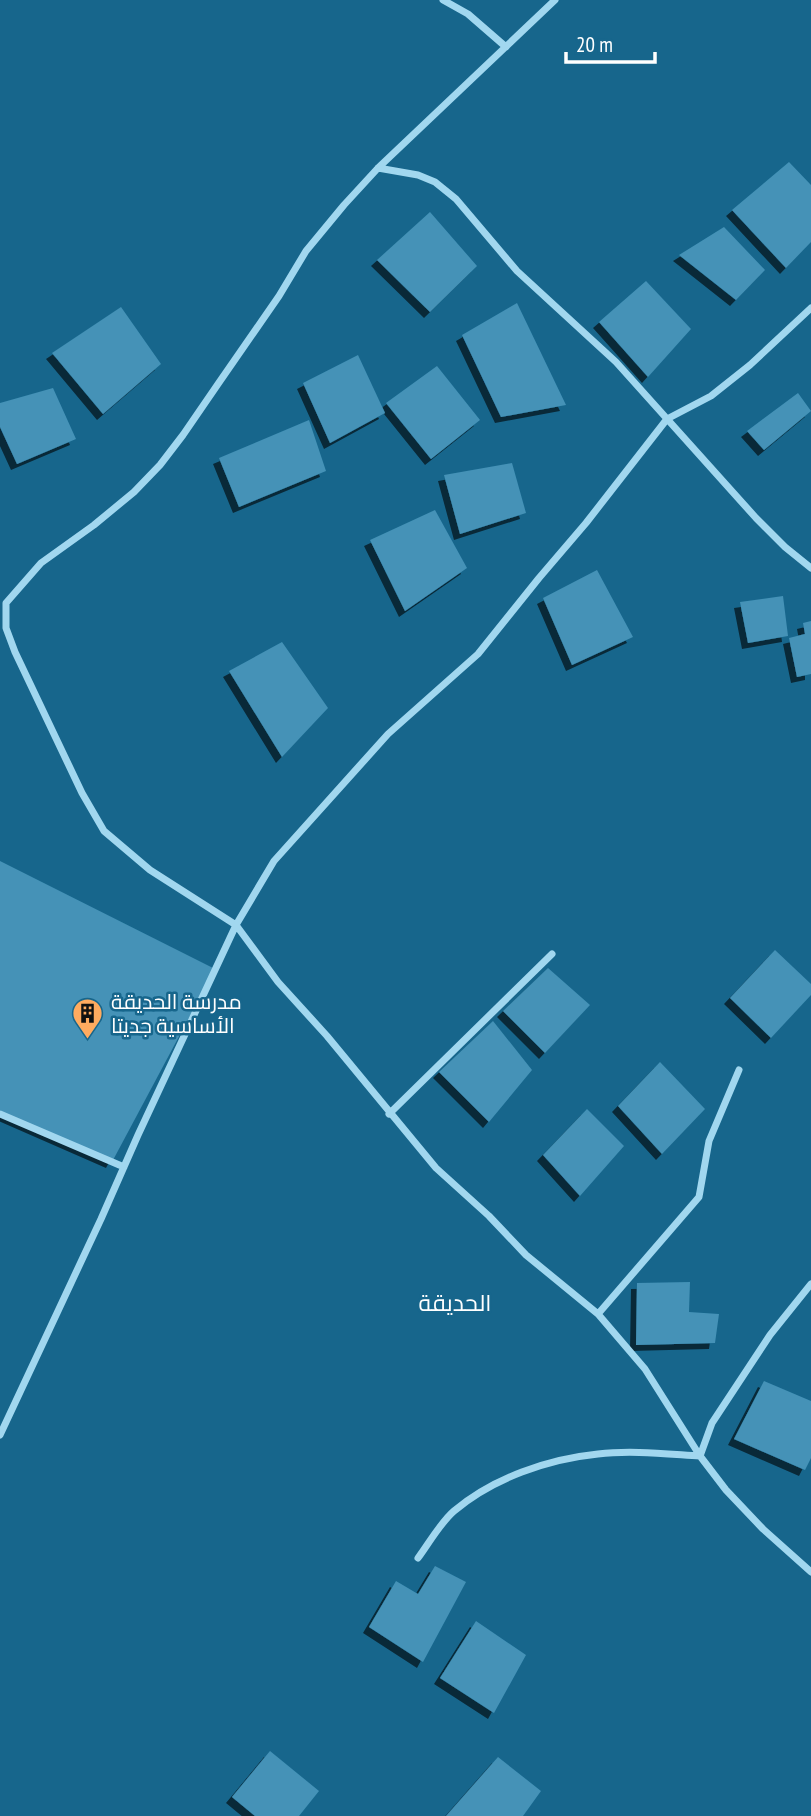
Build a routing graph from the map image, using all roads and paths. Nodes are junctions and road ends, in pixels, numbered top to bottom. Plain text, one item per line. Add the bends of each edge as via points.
1 (443, 0) edge
2 (555, 0) edge
3 (506, 47) junction
4 (378, 168) junction
5 (811, 308) edge
6 (667, 419) junction
7 (811, 568) edge
8 (236, 925) junction
9 (552, 954) dead end
10 (739, 1070) dead end
11 (0, 1114) edge
12 (389, 1114) junction
13 (124, 1167) junction
14 (811, 1284) edge
15 (597, 1314) junction
16 (0, 1436) edge
17 (700, 1456) junction
18 (418, 1558) dead end
19 (811, 1572) edge

1 - 3 street via 468,14
2 - 3 street
3 - 4 street
4 - 6 street via 418,175 448,191 517,271 615,362
4 - 8 street via 306,251 160,465 94,525 41,563 6,603 6,628 15,652 104,831 150,870
5 - 6 street via 711,396
6 - 7 street via 756,518
6 - 8 street via 478,654 388,734 274,861
8 - 12 street
8 - 13 street
9 - 12 street
10 - 15 street via 709,1141 699,1197
11 - 13 street
12 - 15 street via 436,1168 526,1255
13 - 16 street
14 - 17 street via 770,1335 712,1423
15 - 17 street via 645,1369
17 - 18 street via 597,1454 524,1471 486,1488 452,1512
17 - 19 street via 763,1529

